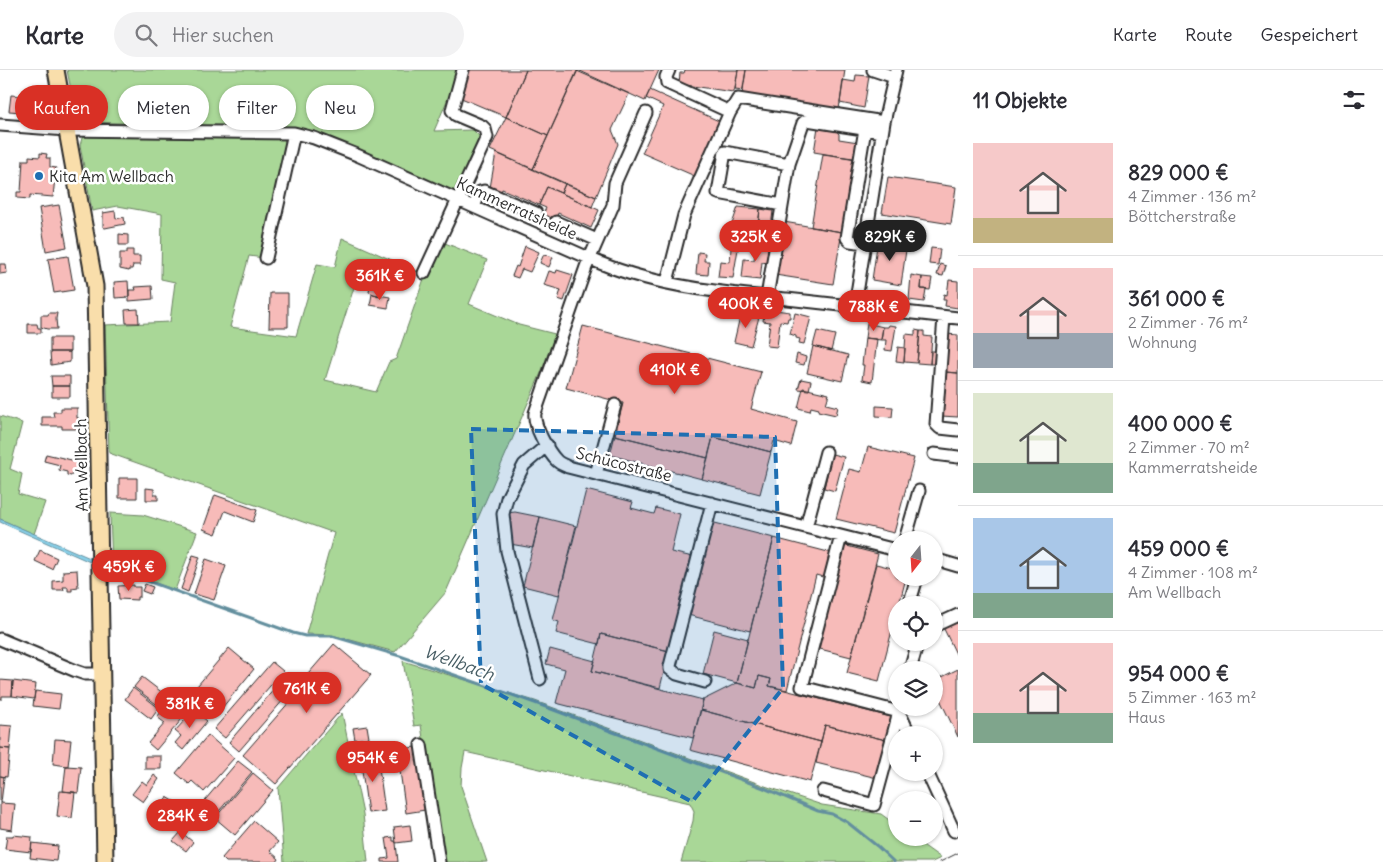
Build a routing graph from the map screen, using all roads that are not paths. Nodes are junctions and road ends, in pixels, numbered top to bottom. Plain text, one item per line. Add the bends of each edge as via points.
1 (56, 70) edge
2 (463, 70) edge
3 (669, 70) edge
4 (872, 70) edge
5 (895, 74) edge
6 (59, 85) edge
7 (730, 112) junction
8 (646, 113) dead end
9 (0, 125) edge
10 (15, 126) edge
11 (883, 127) junction
12 (865, 129) junction
13 (67, 130) joint
14 (294, 133) junction
15 (788, 164) junction
16 (458, 200) junction
17 (782, 205) junction
18 (474, 207) junction
19 (536, 213) dead end
20 (556, 222) dead end
21 (597, 240) junction
22 (865, 243) junction
23 (266, 258) dead end
24 (590, 258) junction
25 (424, 273) dead end
26 (666, 282) junction
27 (767, 297) junction
28 (855, 306) junction
29 (944, 317) junction
30 (958, 318) edge
31 (615, 405) dead end
32 (958, 430) edge
33 (547, 445) junction
34 (826, 452) dead end
35 (934, 454) dead end
36 (958, 457) edge
37 (596, 474) junction
38 (919, 492) dead end
39 (712, 503) junction
40 (806, 527) junction
41 (908, 531) edge
42 (841, 536) junction
43 (888, 548) edge
44 (943, 562) edge
45 (958, 566) edge
46 (958, 615) edge
47 (943, 622) edge
48 (0, 639) edge
49 (102, 674) junction
50 (540, 679) dead end
51 (705, 682) dead end
52 (888, 707) edge
53 (898, 716) edge
54 (421, 745) dead end
55 (931, 781) edge
56 (823, 791) dead end
57 (954, 830) dead end
58 (105, 862) edge
59 (439, 862) edge

1 - 6 main road, Am Wellbach
2 - 16 street via 452,110 456,115 482,126 487,137
3 - 7 street via 666,80 670,85
4 - 5 street
5 - 11 street
7 - 11 street via 740,98
7 - 26 street via 684,215
8 - 21 street, Schücostraße via 617,178 612,205
9 - 10 street, Kammerratsheide
11 - 12 street
11 - 22 street
12 - 15 street via 807,120
12 - 22 street via 847,238
13 - 14 street, Kammerratsheide
13 - 49 main road, Am Wellbach via 95,282
14 - 16 street, Kammerratsheide via 357,155
14 - 23 street
15 - 17 street
15 - 17 street via 725,152 718,193
16 - 18 street, Kammerratsheide
16 - 25 street
17 - 27 street
18 - 19 street via 480,192 484,191
18 - 24 street, Kammerratsheide
20 - 21 street
21 - 24 street, Schücostraße
22 - 28 street
24 - 26 street, Kammerratsheide
24 - 33 street, Schücostraße via 535,413 536,425
26 - 27 street, Kammerratsheide
27 - 28 street, Kammerratsheide
28 - 29 street, Kammerratsheide
29 - 30 street, Kammerratsheide
29 - 32 street via 936,424 940,428
31 - 37 street
33 - 37 street, Schücostraße via 562,465
33 - 50 street via 524,465 507,498 503,514 507,551
34 - 40 street
35 - 36 street
37 - 39 street, Schücostraße
38 - 41 street
39 - 40 street, Schücostraße
39 - 51 street via 670,666 677,674
40 - 42 street, Schücostraße
42 - 43 street, Schücostraße
42 - 52 street via 802,687
44 - 45 street
46 - 47 street
48 - 49 street via 76,671
49 - 58 main road, Am Wellbach
53 - 56 street via 874,805
54 - 59 street
55 - 57 street

